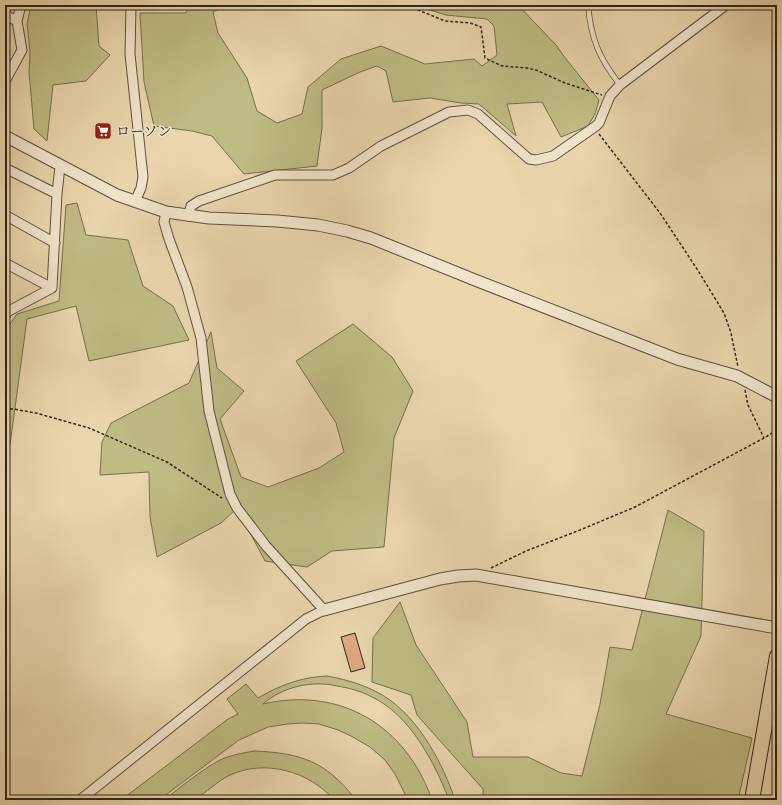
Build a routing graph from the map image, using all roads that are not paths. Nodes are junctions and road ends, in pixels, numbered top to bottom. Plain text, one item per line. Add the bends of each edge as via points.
1 (21, 5) edge
2 (131, 5) edge
3 (588, 5) edge
4 (726, 5) edge
5 (5, 14) edge
6 (16, 21) junction
7 (5, 60) edge
8 (14, 65) junction
9 (5, 81) edge
10 (620, 85) junction
11 (5, 136) edge
12 (60, 166) junction
13 (5, 168) edge
14 (57, 194) junction
15 (134, 202) junction
16 (166, 212) junction
17 (5, 215) edge
18 (188, 216) junction
19 (55, 243) junction
20 (5, 263) edge
21 (52, 288) junction
22 (6, 313) edge
23 (777, 398) edge
24 (324, 610) junction
25 (777, 628) edge
26 (777, 656) edge
27 (5, 797) edge
28 (7, 800) edge
29 (80, 800) edge
30 (752, 800) edge

1 - 6 street
2 - 15 street via 130,54 143,177
3 - 10 lane via 593,41
4 - 10 street
5 - 6 street
6 - 8 street via 22,50
7 - 8 street
8 - 9 street
10 - 18 street via 610,96 599,123 553,156 529,159 478,114 468,110 449,112 380,146 341,173 275,175 199,200 191,206
11 - 12 street
12 - 14 street
12 - 15 street
13 - 14 street
14 - 19 street
15 - 16 street
16 - 18 street
16 - 24 street via 164,222 187,287 201,338 209,411 230,494 237,508 266,546
17 - 19 street
18 - 23 street via 318,225 371,238 677,359 737,376
19 - 21 street
20 - 21 street
21 - 22 street
24 - 25 street via 440,579 476,575
24 - 29 street via 306,619
26 - 30 main road
27 - 28 lane

